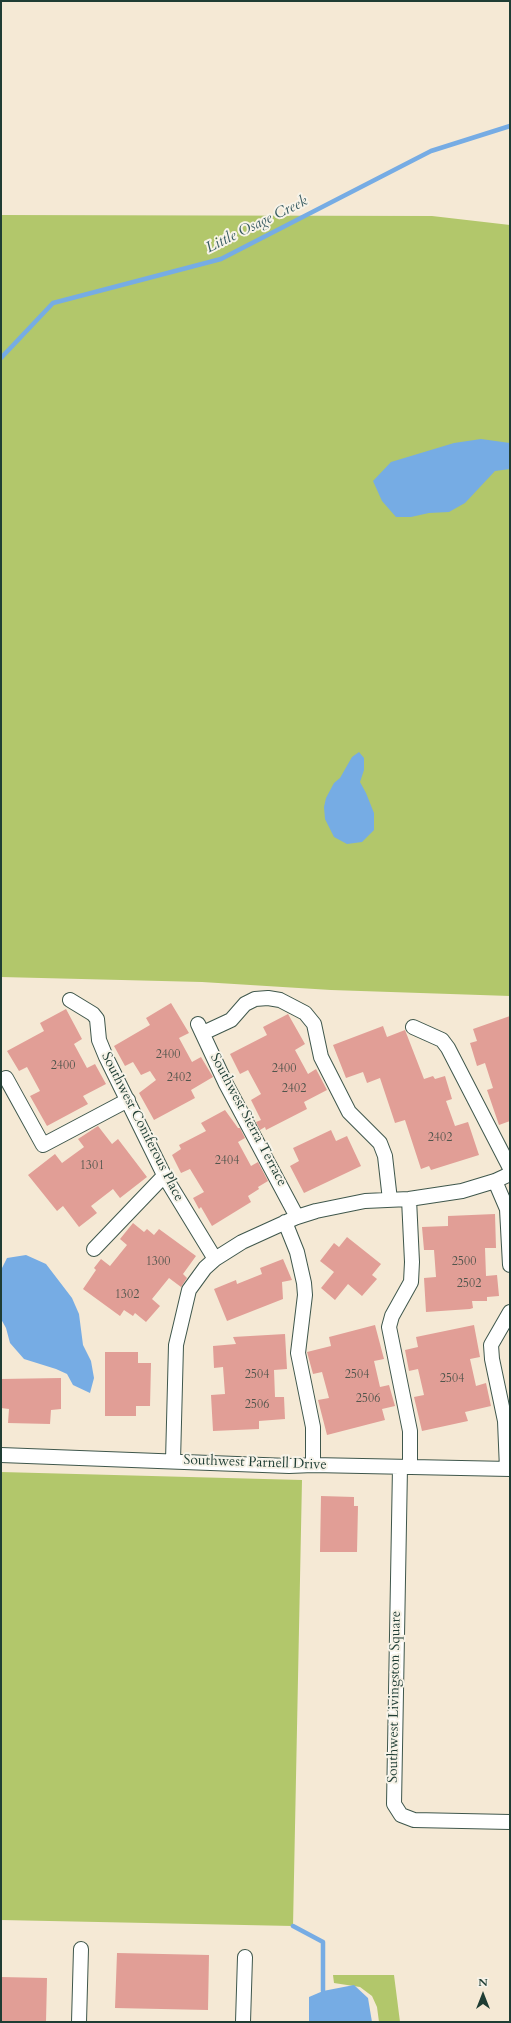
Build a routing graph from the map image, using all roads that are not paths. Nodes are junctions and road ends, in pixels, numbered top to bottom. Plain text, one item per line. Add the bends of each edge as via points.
1 (70, 1000) dead end
2 (413, 1026) dead end
3 (6, 1078) dead end
4 (128, 1100) junction
5 (510, 1168) edge
6 (510, 1174) edge
7 (165, 1177) junction
8 (495, 1181) junction
9 (409, 1199) junction
10 (390, 1200) junction
11 (291, 1219) junction
12 (94, 1249) dead end
13 (215, 1259) junction
14 (510, 1265) edge
15 (510, 1312) edge
16 (1, 1455) edge
17 (173, 1460) junction
18 (313, 1465) junction
19 (405, 1467) junction
20 (508, 1469) edge
21 (510, 1822) edge
22 (81, 1949) dead end
23 (245, 1957) dead end
24 (78, 2022) edge
25 (243, 2022) edge

1 - 4 street, Southwest Coniferous Place via 97,1019 99,1040
2 - 5 street via 442,1040 448,1048
3 - 4 street via 43,1145
4 - 7 street, Southwest Coniferous Place
6 - 8 street
7 - 12 street
7 - 13 street, Southwest Coniferous Place
8 - 9 street via 462,1191
8 - 14 street via 507,1209
9 - 10 street
9 - 19 street, Southwest Livingston Square via 411,1282 392,1316 389,1327 410,1431
10 - 11 street via 365,1201
10 - 11 street, Southwest Sierra Terrace via 380,1143 349,1112 321,1057 314,1024 305,1013 280,1000 254,999 245,1004 231,1020 200,1028
11 - 13 street via 242,1242
11 - 18 street, Southwest Sierra Terrace via 304,1283 305,1295 298,1353 313,1428
13 - 17 street via 189,1290 176,1345
15 - 20 street via 491,1345 505,1422
16 - 17 street, Southwest Parnell Drive
17 - 18 street, Southwest Parnell Drive
18 - 19 street, Southwest Parnell Drive
19 - 20 street, Southwest Parnell Drive
19 - 21 street, Southwest Livingston Square via 394,1804 401,1815 414,1820
22 - 24 street
23 - 25 street

